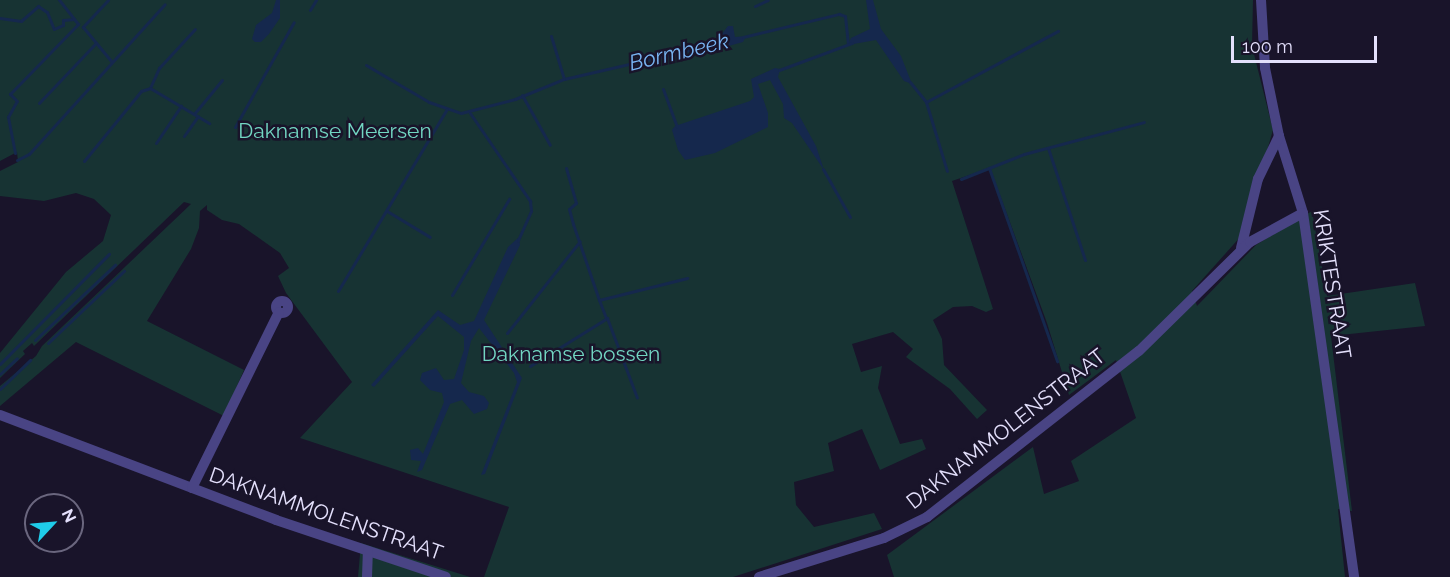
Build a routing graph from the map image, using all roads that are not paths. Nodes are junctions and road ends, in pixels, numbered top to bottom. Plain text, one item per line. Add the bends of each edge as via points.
1 (1261, 0) edge
2 (1280, 135) junction
3 (1303, 213) junction
4 (1241, 250) junction
5 (279, 312) dead end
6 (0, 415) edge
7 (192, 488) junction
8 (368, 551) junction
9 (367, 577) edge
10 (446, 577) edge
11 (759, 577) edge
12 (1354, 577) edge

1 - 2 street, KRIKTESTRAAT via 1265,68
2 - 3 street, KRIKTESTRAAT
2 - 4 street via 1258,179
3 - 4 street, DAKNAMMOLENSTRAAT
3 - 12 street, KRIKTESTRAAT
4 - 11 street, DAKNAMMOLENSTRAAT via 1139,351 927,517 884,538
5 - 7 street, DAKNAMMOLENSTRAAT
6 - 7 street, DAKNAMMOLENSTRAAT
7 - 8 street, DAKNAMMOLENSTRAAT
8 - 9 street
8 - 10 street, DAKNAMMOLENSTRAAT

